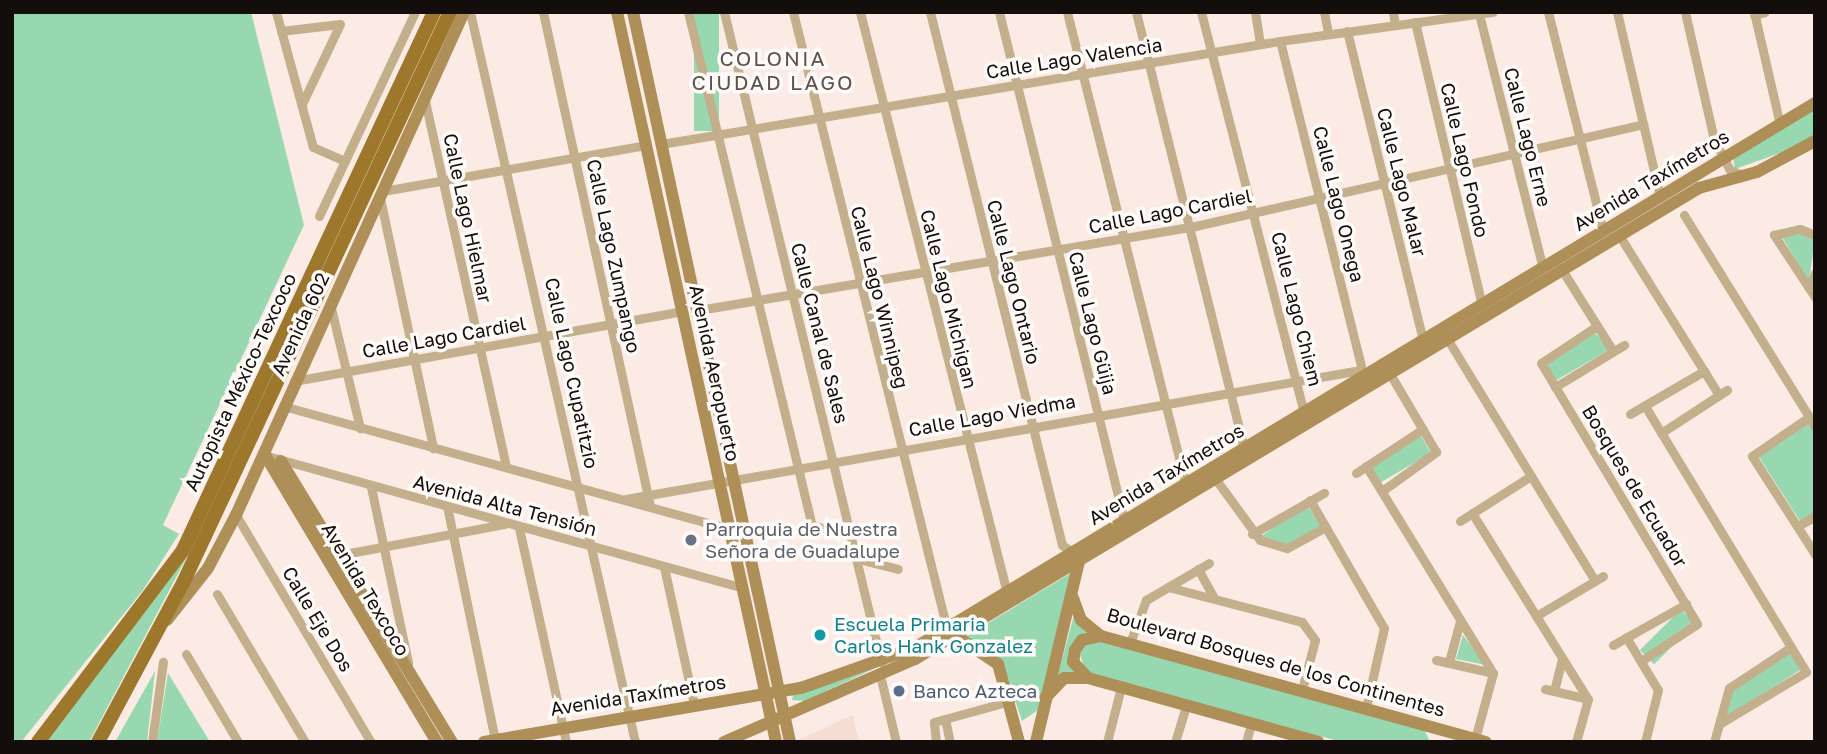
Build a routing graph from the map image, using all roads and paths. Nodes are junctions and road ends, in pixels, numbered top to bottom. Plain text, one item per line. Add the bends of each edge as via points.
1 (276, 12) edge
2 (415, 12) edge
3 (434, 12) edge
4 (450, 12) edge
5 (464, 12) edge
6 (470, 12) edge
7 (543, 12) edge
8 (617, 12) edge
9 (633, 12) edge
10 (688, 12) edge
11 (724, 12) edge
12 (793, 12) edge
13 (860, 12) edge
14 (930, 12) edge
15 (999, 12) edge
16 (1068, 12) edge
17 (1136, 12) edge
18 (1201, 12) edge
19 (1255, 12) edge
20 (1324, 12) edge
21 (1393, 12) edge
22 (1493, 12) edge
23 (1548, 12) edge
24 (1617, 12) edge
25 (1685, 12) edge
26 (1765, 12) edge
27 (1461, 14) edge
28 (1479, 14) junction
29 (1754, 14) edge
30 (1415, 22) junction
31 (1395, 24) junction
32 (281, 31) junction
33 (1348, 31) junction
34 (1328, 33) junction
35 (1280, 40) junction
36 (1260, 44) junction
37 (1214, 53) junction
38 (1148, 63) junction
39 (1083, 74) junction
40 (1016, 86) junction
41 (950, 95) junction
42 (425, 101) junction
43 (1815, 103) edge
44 (302, 104) junction
45 (883, 107) junction
46 (818, 118) junction
47 (1643, 124) junction
48 (1780, 125) junction
49 (751, 128) junction
50 (718, 134) junction
51 (1579, 139) junction
52 (1815, 141) edge
53 (662, 144) junction
54 (646, 145) junction
55 (1514, 154) junction
56 (575, 159) junction
57 (1724, 160) junction
58 (345, 161) junction
59 (509, 170) junction
60 (1448, 170) junction
61 (1707, 170) junction
62 (1750, 174) junction
63 (442, 182) junction
64 (1714, 183) junction
65 (1385, 185) junction
66 (382, 195) junction
67 (1660, 197) junction
68 (1320, 198) junction
69 (1256, 213) junction
70 (319, 215) dead end
71 (1684, 215) dead end
72 (680, 226) junction
73 (1191, 227) junction
74 (664, 228) junction
75 (1603, 231) junction
76 (1815, 234) edge
77 (1619, 235) junction
78 (1124, 238) junction
79 (1057, 250) junction
80 (991, 261) junction
81 (1543, 268) junction
82 (1562, 270) junction
83 (924, 272) junction
84 (1815, 273) edge
85 (857, 283) junction
86 (1809, 288) junction
87 (792, 293) junction
88 (1815, 297) edge
89 (761, 299) junction
90 (330, 304) junction
91 (1482, 305) junction
92 (699, 310) junction
93 (682, 311) junction
94 (611, 324) junction
95 (1597, 326) junction
96 (547, 337) junction
97 (1447, 340) junction
98 (1423, 341) junction
99 (1624, 345) dead end
100 (478, 349) junction
101 (1613, 351) junction
102 (412, 359) junction
103 (345, 371) junction
104 (1704, 371) junction
105 (1390, 374) junction
106 (1364, 377) junction
107 (294, 381) junction
108 (1297, 382) junction
109 (1555, 387) junction
110 (1229, 393) junction
111 (1164, 404) junction
112 (284, 406) junction
113 (1645, 406) junction
114 (1304, 413) junction
115 (1630, 414) dead end
116 (1098, 415) junction
117 (1809, 417) junction
118 (1032, 426) junction
119 (1815, 426) edge
120 (360, 428) junction
121 (1423, 429) junction
122 (1283, 433) junction
123 (1661, 433) junction
124 (965, 438) junction
125 (900, 448) junction
126 (433, 449) junction
127 (1244, 449) junction
128 (264, 455) junction
129 (833, 460) junction
130 (281, 461) junction
131 (506, 466) junction
132 (796, 466) junction
133 (1366, 466) junction
134 (1356, 473) dead end
135 (1531, 476) junction
136 (734, 479) junction
137 (719, 480) junction
138 (1217, 481) junction
139 (1186, 485) junction
140 (371, 486) junction
141 (578, 487) junction
142 (1382, 491) junction
143 (648, 492) junction
144 (1324, 493) dead end
145 (626, 499) junction
146 (1310, 500) junction
147 (447, 506) junction
148 (650, 506) junction
149 (1472, 513) junction
150 (236, 515) junction
151 (1815, 516) edge
152 (1125, 520) junction
153 (1460, 521) dead end
154 (507, 524) junction
155 (1798, 526) junction
156 (1326, 527) junction
157 (519, 528) junction
158 (729, 529) junction
159 (851, 533) junction
160 (452, 534) junction
161 (1252, 534) junction
162 (592, 546) junction
163 (385, 547) junction
164 (1815, 554) edge
165 (339, 555) junction
166 (1079, 557) junction
167 (858, 559) junction
168 (1209, 563) dead end
169 (664, 567) junction
170 (898, 569) dead end
171 (1198, 569) junction
172 (740, 587) junction
173 (1168, 587) junction
174 (1007, 593) junction
175 (217, 594) dead end
176 (1073, 598) junction
177 (1214, 598) junction
178 (1686, 604) junction
179 (1310, 615) dead end
180 (1536, 616) junction
181 (1297, 618) junction
182 (1460, 621) junction
183 (951, 633) junction
184 (1101, 636) junction
185 (1626, 637) junction
186 (151, 639) junction
187 (1130, 643) junction
188 (1613, 645) dead end
189 (1791, 647) junction
190 (186, 654) dead end
191 (1436, 660) dead end
192 (1562, 660) junction
193 (1642, 661) junction
194 (163, 662) dead end
195 (1449, 662) junction
196 (880, 668) junction
197 (409, 672) junction
198 (1493, 673) junction
199 (1088, 678) junction
200 (1121, 687) junction
201 (1302, 690) junction
202 (780, 692) junction
203 (765, 695) junction
204 (1045, 698) junction
205 (1588, 698) junction
206 (1010, 701) junction
207 (694, 705) junction
208 (1186, 706) junction
209 (1366, 708) junction
210 (1042, 711) junction
211 (1013, 715) junction
212 (629, 716) junction
213 (785, 718) junction
214 (945, 719) junction
215 (772, 723) junction
216 (1423, 723) junction
217 (1251, 724) junction
218 (1719, 724) junction
219 (562, 726) junction
220 (1471, 740) edge
221 (489, 741) edge
222 (38, 742) edge
223 (98, 742) edge
224 (152, 742) edge
225 (238, 742) edge
226 (305, 742) edge
227 (371, 742) edge
228 (437, 742) edge
229 (452, 742) edge
230 (565, 742) edge
231 (635, 742) edge
232 (724, 742) edge
233 (776, 742) edge
234 (790, 742) edge
235 (896, 742) edge
236 (936, 742) edge
237 (950, 742) edge
238 (1019, 742) edge
239 (1035, 742) edge
240 (1107, 742) edge
241 (1175, 742) edge
242 (1246, 742) edge
243 (1318, 742) edge
244 (1433, 742) edge
245 (1576, 742) edge
246 (1645, 742) edge
247 (1714, 742) edge

1 - 32 street
2 - 58 street
3 - 222 main road, Autopista México-Texcoco via 183,550
4 - 186 main road, Autopista México-Texcoco
5 - 42 main road, Avenida 602
6 - 59 street, Calle Lago Cupatitzio
7 - 56 street, Calle Lago Zumpango
8 - 54 main road, Avenida Aeropuerto
9 - 53 main road, Avenida Aeropuerto
10 - 50 street
11 - 49 street, Calle Canal de Sales
12 - 46 street, Calle Lago Winnipeg
13 - 45 street, Calle Lago Michigan
14 - 41 street, Calle Lago Ontario
15 - 40 street, Calle Lago Güija
16 - 39 street
17 - 38 street
18 - 37 street, Calle Lago Chiem
19 - 36 street
20 - 34 street
21 - 31 street
22 - 28 street, Calle Lago Valencia
23 - 51 street
24 - 47 street
25 - 57 street via 1714,140
26 - 29 street
27 - 28 street, Calle Lago Valencia
27 - 30 street, Calle Lago Valencia
28 - 55 street, Calle Lago Erne
29 - 48 street
30 - 31 street, Calle Lago Valencia
30 - 60 street, Calle Lago Fondo
31 - 33 street, Calle Lago Valencia
32 - 44 street
32 - 44 street via 340,24
33 - 34 street, Calle Lago Valencia
33 - 65 street, Calle Lago Malar
34 - 35 street, Calle Lago Valencia
35 - 36 street, Calle Lago Valencia
35 - 68 street, Calle Lago Onega
36 - 37 street, Calle Lago Valencia
37 - 38 street, Calle Lago Valencia
37 - 69 street, Calle Lago Chiem
38 - 39 street, Calle Lago Valencia
38 - 73 street
39 - 40 street, Calle Lago Valencia
39 - 78 street
40 - 41 street, Calle Lago Valencia
40 - 79 street, Calle Lago Güija
41 - 45 street, Calle Lago Valencia
41 - 80 street, Calle Lago Ontario
42 - 63 street, Calle Lago Hielmar
42 - 66 main road, Avenida 602
43 - 48 main road, Avenida Taxímetros
44 - 58 street via 313,147
45 - 46 street, Calle Lago Valencia
45 - 83 street, Calle Lago Michigan
46 - 49 street, Calle Lago Valencia
46 - 85 street, Calle Lago Winnipeg
47 - 51 street, Calle Lago Cardiel
47 - 67 street
48 - 57 main road, Avenida Taxímetros
49 - 50 street, Calle Lago Valencia
49 - 87 street, Calle Canal de Sales
50 - 53 street, Calle Lago Valencia
50 - 89 street
51 - 55 street, Calle Lago Cardiel
51 - 75 street
52 - 62 main road, Avenida Taxímetros
53 - 72 main road, Avenida Aeropuerto
54 - 56 street
54 - 74 main road, Avenida Aeropuerto
55 - 60 street, Calle Lago Cardiel
55 - 81 street, Calle Lago Erne
56 - 59 street
56 - 94 street, Calle Lago Zumpango
57 - 61 main road, Avenida Taxímetros
57 - 62 street via 1733,174
58 - 70 street
59 - 63 street
59 - 96 street, Calle Lago Cupatitzio
60 - 65 street, Calle Lago Cardiel
60 - 91 street, Calle Lago Fondo
61 - 64 main road
61 - 67 main road, Avenida Taxímetros
62 - 64 main road, Avenida Taxímetros
63 - 66 street
63 - 100 street, Calle Lago Hielmar
64 - 77 main road, Avenida Taxímetros
65 - 68 street, Calle Lago Cardiel
65 - 98 street, Calle Lago Malar
66 - 90 main road, Avenida 602
66 - 102 street
67 - 75 main road, Avenida Taxímetros
68 - 69 street, Calle Lago Cardiel
68 - 106 street, Calle Lago Onega
69 - 73 street, Calle Lago Cardiel
69 - 108 street, Calle Lago Chiem
71 - 117 street
72 - 74 main road
72 - 92 main road, Avenida Aeropuerto
73 - 78 street, Calle Lago Cardiel
73 - 110 street
74 - 93 main road, Avenida Aeropuerto
75 - 81 main road, Avenida Taxímetros
76 - 86 street via 1800,229 1774,235
77 - 82 main road, Avenida Taxímetros
77 - 104 street
78 - 79 street, Calle Lago Cardiel
78 - 111 street
79 - 80 street, Calle Lago Cardiel
79 - 116 street, Calle Lago Güija
80 - 83 street, Calle Lago Cardiel
80 - 118 street, Calle Lago Ontario
81 - 91 main road, Avenida Taxímetros
82 - 95 street
82 - 97 main road, Avenida Taxímetros
83 - 85 street, Calle Lago Cardiel
83 - 124 street, Calle Lago Michigan
84 - 86 street
85 - 87 street, Calle Lago Cardiel
85 - 125 street, Calle Lago Winnipeg
86 - 88 street
87 - 89 street, Calle Lago Cardiel
87 - 129 street, Calle Canal de Sales
89 - 92 street, Calle Lago Cardiel
89 - 132 street
90 - 103 street
90 - 107 main road, Avenida 602
91 - 98 main road, Avenida Taxímetros
92 - 136 main road, Avenida Aeropuerto
93 - 94 street, Calle Lago Cardiel
93 - 137 main road, Avenida Aeropuerto
94 - 96 street, Calle Lago Cardiel
94 - 143 street, Calle Lago Zumpango
95 - 101 street
95 - 109 street, Bosques de Ecuador via 1542,360
96 - 100 street, Calle Lago Cardiel
96 - 141 street, Calle Lago Cupatitzio
97 - 105 main road, Avenida Taxímetros
97 - 135 street
98 - 106 main road, Avenida Taxímetros
99 - 101 street
100 - 102 street, Calle Lago Cardiel
100 - 131 street, Calle Lago Hielmar
101 - 109 street
102 - 103 street, Calle Lago Cardiel
102 - 126 street
103 - 107 street, Calle Lago Cardiel
103 - 120 street
104 - 113 street
104 - 123 street via 1723,393
105 - 121 street
105 - 122 main road, Avenida Taxímetros
106 - 108 street, Calle Lago Viedma via 1355,371
106 - 114 main road, Avenida Taxímetros
107 - 112 main road, Avenida 602
108 - 110 street, Calle Lago Viedma
108 - 114 street, Calle Lago Chiem
109 - 178 street, Bosques de Ecuador
110 - 111 street, Calle Lago Viedma
110 - 127 street
111 - 116 street, Calle Lago Viedma
111 - 139 street
112 - 120 street, Avenida Alta Tensión
112 - 128 main road, Avenida 602
113 - 115 street
113 - 123 street
114 - 122 main road, Avenida Taxímetros
116 - 118 street, Calle Lago Viedma
116 - 152 street, Calle Lago Güija
117 - 119 street
117 - 155 street via 1752,453
118 - 124 street, Calle Lago Viedma
118 - 166 street, Calle Lago Ontario via 1062,545
120 - 126 street, Avenida Alta Tensión
121 - 133 street
121 - 142 street via 1436,453
122 - 127 main road, Avenida Taxímetros
122 - 138 main road, Avenida Taxímetros
123 - 189 street
124 - 125 street, Calle Lago Viedma
124 - 174 street, Calle Lago Michigan
125 - 129 street, Calle Lago Viedma
125 - 183 street, Calle Lago Winnipeg
126 - 131 street, Avenida Alta Tensión
127 - 139 main road, Avenida Taxímetros
128 - 130 street, Avenida Alta Tensión
128 - 150 main road, Avenida 602
128 - 228 main road, Avenida Texcoco
129 - 132 street, Calle Lago Viedma
129 - 159 street, Calle Canal de Sales
130 - 140 street, Avenida Alta Tensión
130 - 165 main road, Avenida Texcoco
131 - 141 street, Avenida Alta Tensión
132 - 136 street, Calle Lago Viedma
132 - 159 street via 813,528
133 - 134 street
133 - 142 street
135 - 149 street
135 - 180 street via 1599,578
136 - 137 street, Calle Lago Viedma
136 - 202 main road, Avenida Aeropuerto
137 - 143 street, Calle Lago Viedma
137 - 158 main road, Avenida Aeropuerto
138 - 161 street
138 - 166 main road, Avenida Taxímetros
139 - 152 main road, Avenida Taxímetros
140 - 147 street, Avenida Alta Tensión
140 - 163 street
141 - 145 street, Avenida Alta Tensión
141 - 162 street, Calle Lago Cupatitzio
142 - 182 street
143 - 145 street, Calle Lago Viedma
143 - 148 street, Calle Lago Zumpango
144 - 146 street
145 - 148 street, Avenida Alta Tensión
146 - 156 street
146 - 161 street
147 - 154 street, Avenida Alta Tensión
147 - 160 street
148 - 158 street, Avenida Alta Tensión
149 - 153 street
149 - 180 street
150 - 186 main road, Avenida 602 via 197,584
150 - 227 street, Calle Eje Dos
151 - 155 street
152 - 166 main road, Avenida Taxímetros
154 - 157 street, Avenida Alta Tensión
154 - 160 street
155 - 164 street
156 - 161 street via 1287,548
156 - 209 street via 1384,628
157 - 162 street, Avenida Alta Tensión
157 - 219 street
158 - 172 main road, Avenida Aeropuerto
159 - 167 street, Calle Canal de Sales
160 - 163 street
160 - 221 street
162 - 169 street, Avenida Alta Tensión
162 - 212 street, Calle Lago Cupatitzio
163 - 165 street
163 - 197 street
165 - 197 main road, Avenida Texcoco
166 - 174 main road, Avenida Taxímetros
166 - 176 main road
166 - 183 main road, Avenida Taxímetros
167 - 170 street
167 - 196 street, Calle Canal de Sales
168 - 171 street
169 - 172 street, Avenida Alta Tensión
169 - 207 street
171 - 173 street
171 - 177 street
172 - 203 main road, Avenida Aeropuerto
173 - 177 street
173 - 187 street via 1145,601
174 - 183 main road, Avenida Taxímetros
175 - 226 street
176 - 184 main road, Boulevard Bosques de los Continentes via 1081,620
176 - 204 main road
177 - 181 street
178 - 185 street
178 - 193 street, Bosques de Ecuador via 1696,627
179 - 181 street
180 - 192 street
181 - 201 street via 1315,640
182 - 195 street
182 - 198 street
183 - 196 main road, Avenida Taxímetros
183 - 206 main road via 991,656
184 - 187 main road, Boulevard Bosques de los Continentes
184 - 199 main road via 1082,640 1075,650 1073,662
185 - 188 street
185 - 193 street
186 - 223 main road, Autopista México-Texcoco
187 - 201 main road, Boulevard Bosques de los Continentes
189 - 218 street via 1730,687
189 - 218 street via 1806,672
190 - 225 street
191 - 195 street
192 - 205 street
192 - 205 street via 1550,690
193 - 246 street via 1658,692
194 - 224 street
195 - 198 street
196 - 202 main road, Avenida Taxímetros
196 - 213 main road, Avenida Taxímetros
196 - 235 street, Calle Canal de Sales
197 - 229 main road, Avenida Texcoco
198 - 220 street
199 - 200 main road
199 - 204 main road via 1064,678
200 - 208 main road
200 - 240 street
201 - 209 main road, Boulevard Bosques de los Continentes
202 - 203 main road, Avenida Taxímetros
202 - 213 main road, Avenida Aeropuerto
203 - 207 main road, Avenida Taxímetros
203 - 215 main road, Avenida Aeropuerto
204 - 210 main road
205 - 245 street
206 - 211 main road
206 - 214 street
207 - 212 main road, Avenida Taxímetros
208 - 217 main road
208 - 241 street
209 - 216 main road, Boulevard Bosques de los Continentes
210 - 211 main road via 1031,727 1019,725
210 - 239 main road
211 - 238 main road
212 - 219 main road, Avenida Taxímetros
212 - 231 street, Calle Lago Cupatitzio
213 - 215 main road, Avenida Taxímetros
213 - 234 main road, Avenida Aeropuerto
214 - 236 street via 933,723
214 - 237 street
215 - 232 main road, Avenida Taxímetros
215 - 233 main road, Avenida Aeropuerto
216 - 220 main road, Boulevard Bosques de los Continentes
216 - 244 main road
217 - 242 street
217 - 243 main road
218 - 247 street
219 - 221 main road, Avenida Taxímetros
219 - 230 street

